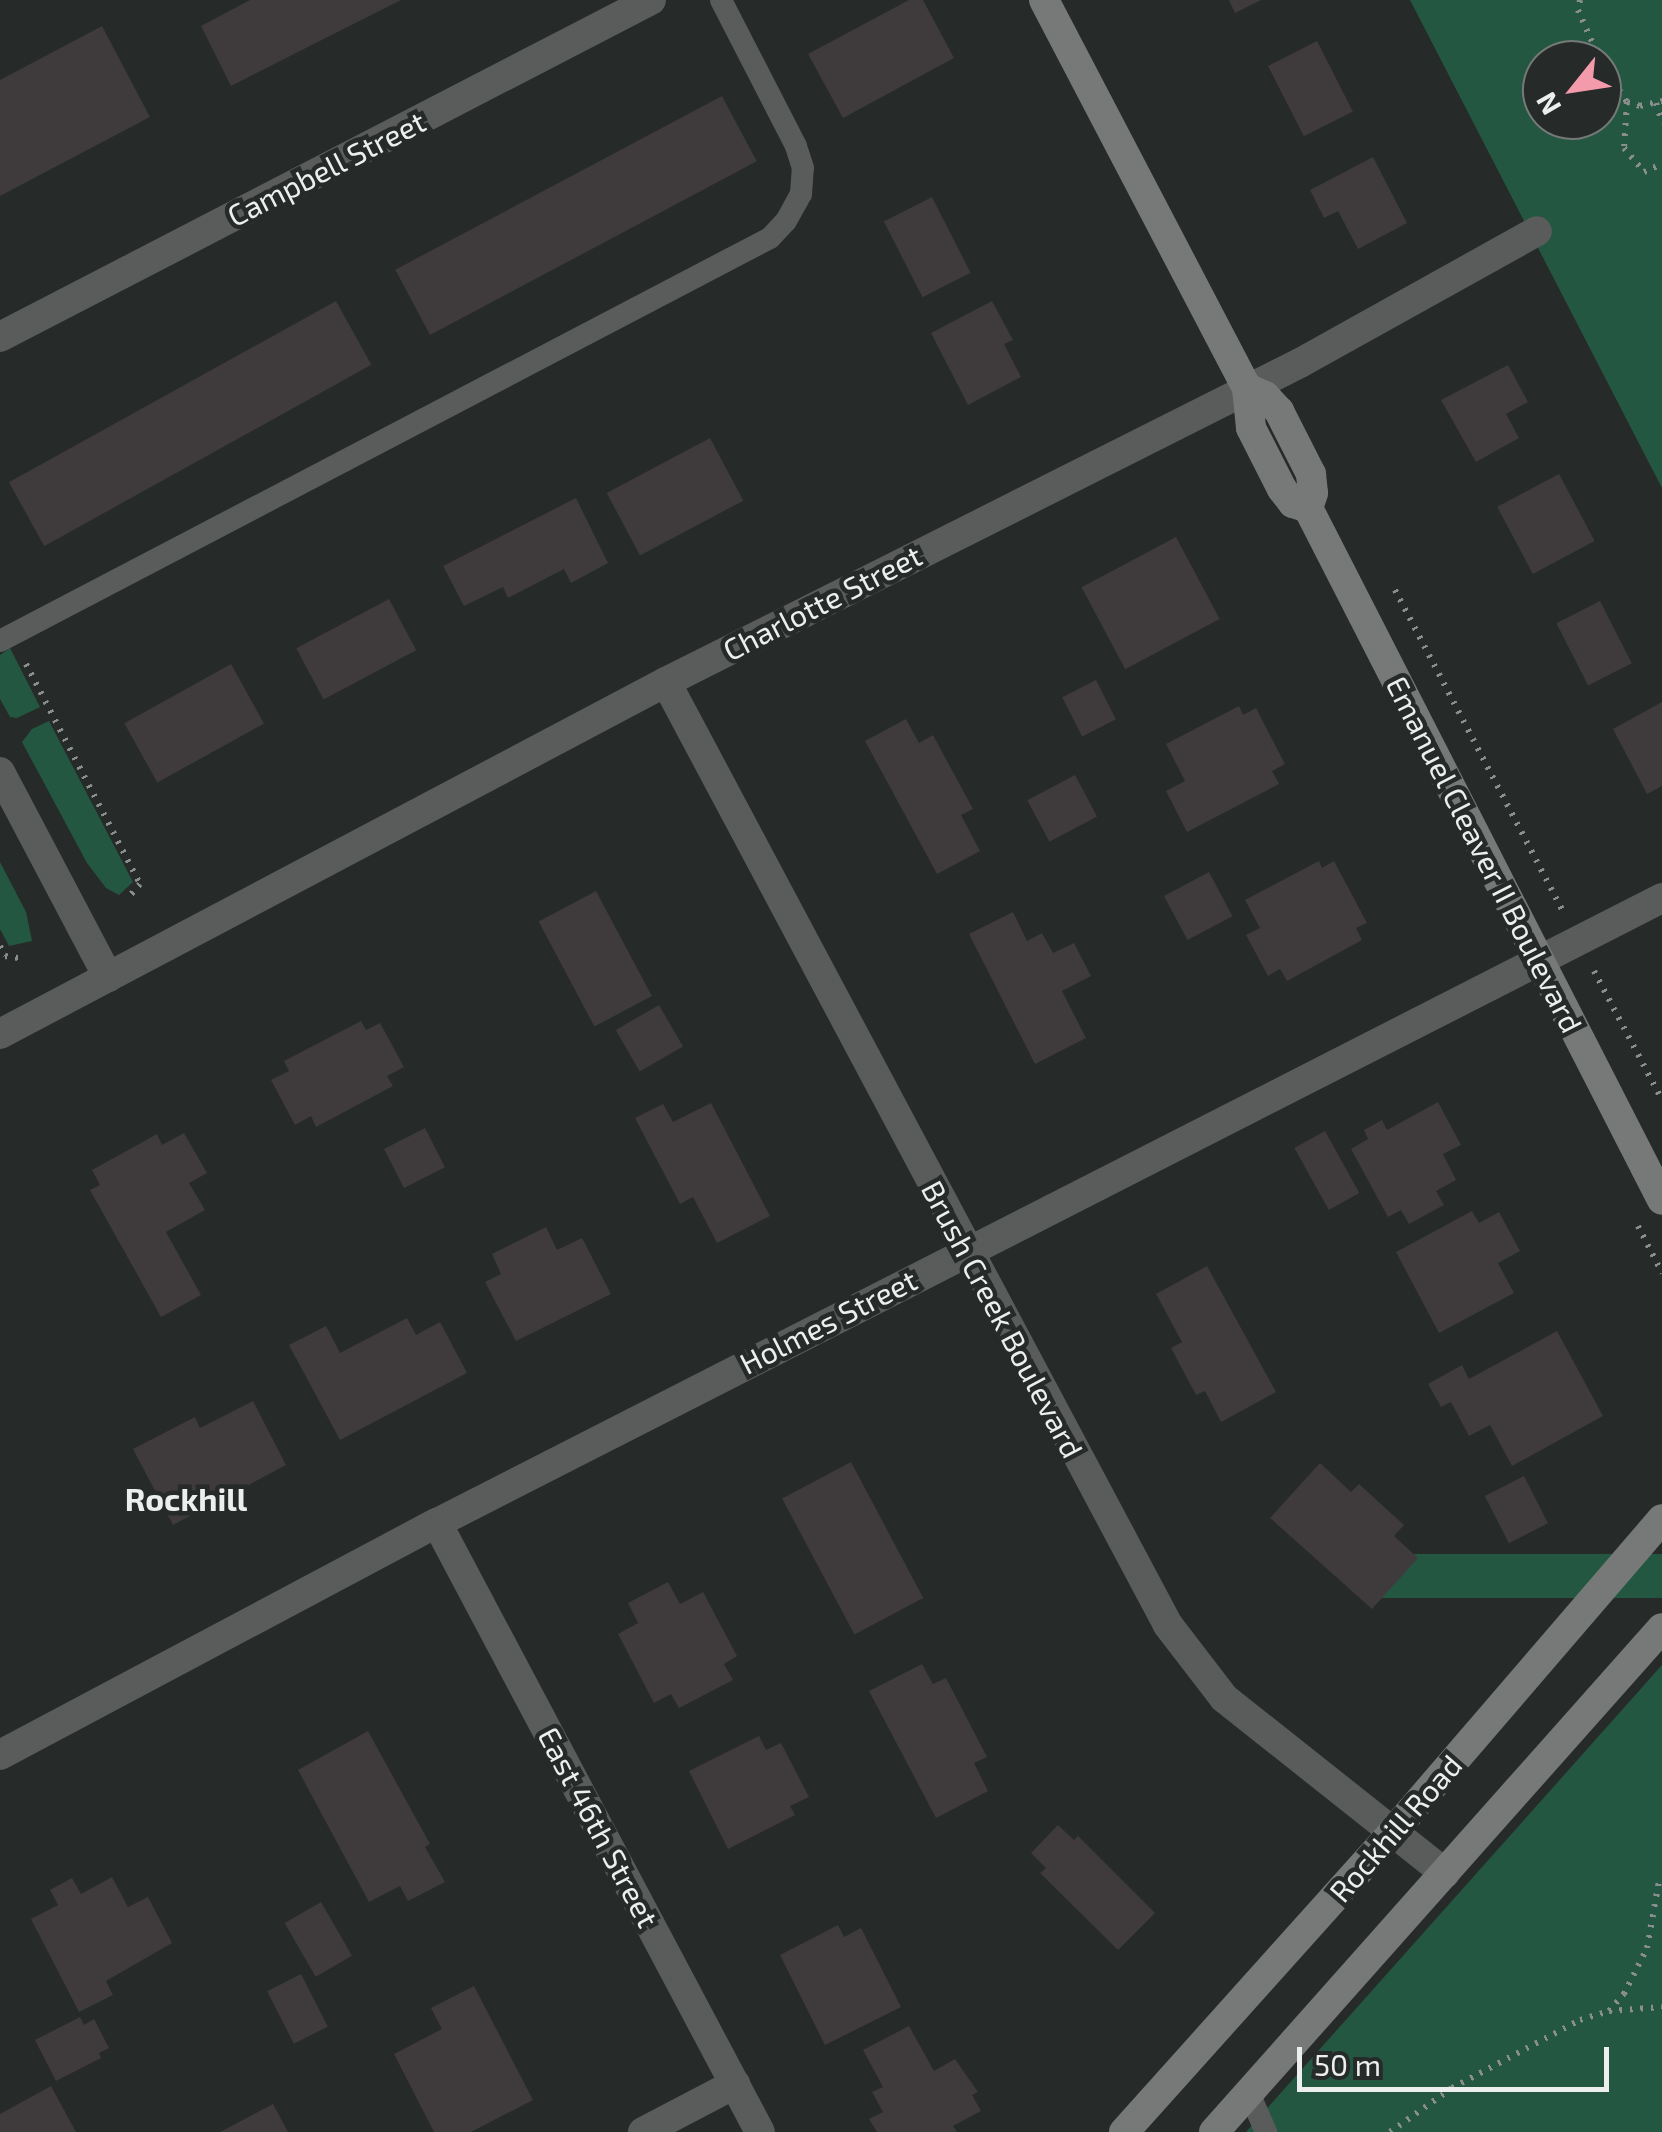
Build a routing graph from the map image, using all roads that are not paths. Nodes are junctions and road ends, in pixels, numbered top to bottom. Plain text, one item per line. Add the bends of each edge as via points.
1 (651, 0) edge
2 (721, 0) edge
3 (1044, 0) edge
4 (1537, 231) dead end
5 (0, 337) edge
6 (1247, 388) junction
7 (5, 638) edge
8 (666, 682) junction
9 (0, 772) edge
10 (1662, 898) edge
11 (1539, 960) junction
12 (108, 977) junction
13 (0, 1034) edge
14 (1662, 1200) edge
15 (967, 1250) junction
16 (1662, 1520) edge
17 (437, 1522) junction
18 (1662, 1628) edge
19 (0, 1756) edge
20 (1392, 1832) junction
21 (1445, 1873) junction
22 (735, 2084) junction
23 (1249, 2093) junction
24 (644, 2132) edge
25 (760, 2132) edge
26 (1124, 2132) edge
27 (1214, 2132) edge
28 (1266, 2132) edge

1 - 5 street, Campbell Street
2 - 7 lane via 803,168 801,194 770,238
3 - 6 main road, Emanuel Cleaver II Boulevard
4 - 6 street, Charlotte Street
6 - 8 street, Charlotte Street
6 - 11 main road, Emanuel Cleaver II Boulevard via 1279,411 1310,474 1308,508
8 - 12 street, Charlotte Street
8 - 15 street, Brush Creek Boulevard
9 - 12 street
10 - 11 street, Holmes Street
11 - 14 main road, Emanuel Cleaver II Boulevard
11 - 15 street, Holmes Street
12 - 13 street, Charlotte Street
15 - 17 street, Holmes Street
15 - 20 street, Brush Creek Boulevard via 1168,1626 1224,1698
16 - 20 main road, Rockhill Road
17 - 19 street, Holmes Street
17 - 22 street, East 46th Street
18 - 21 main road
20 - 21 street, Brush Creek Boulevard
20 - 26 main road, Rockhill Road
21 - 23 main road
22 - 24 street
22 - 25 street, East 46th Street
23 - 27 main road
23 - 28 lane

